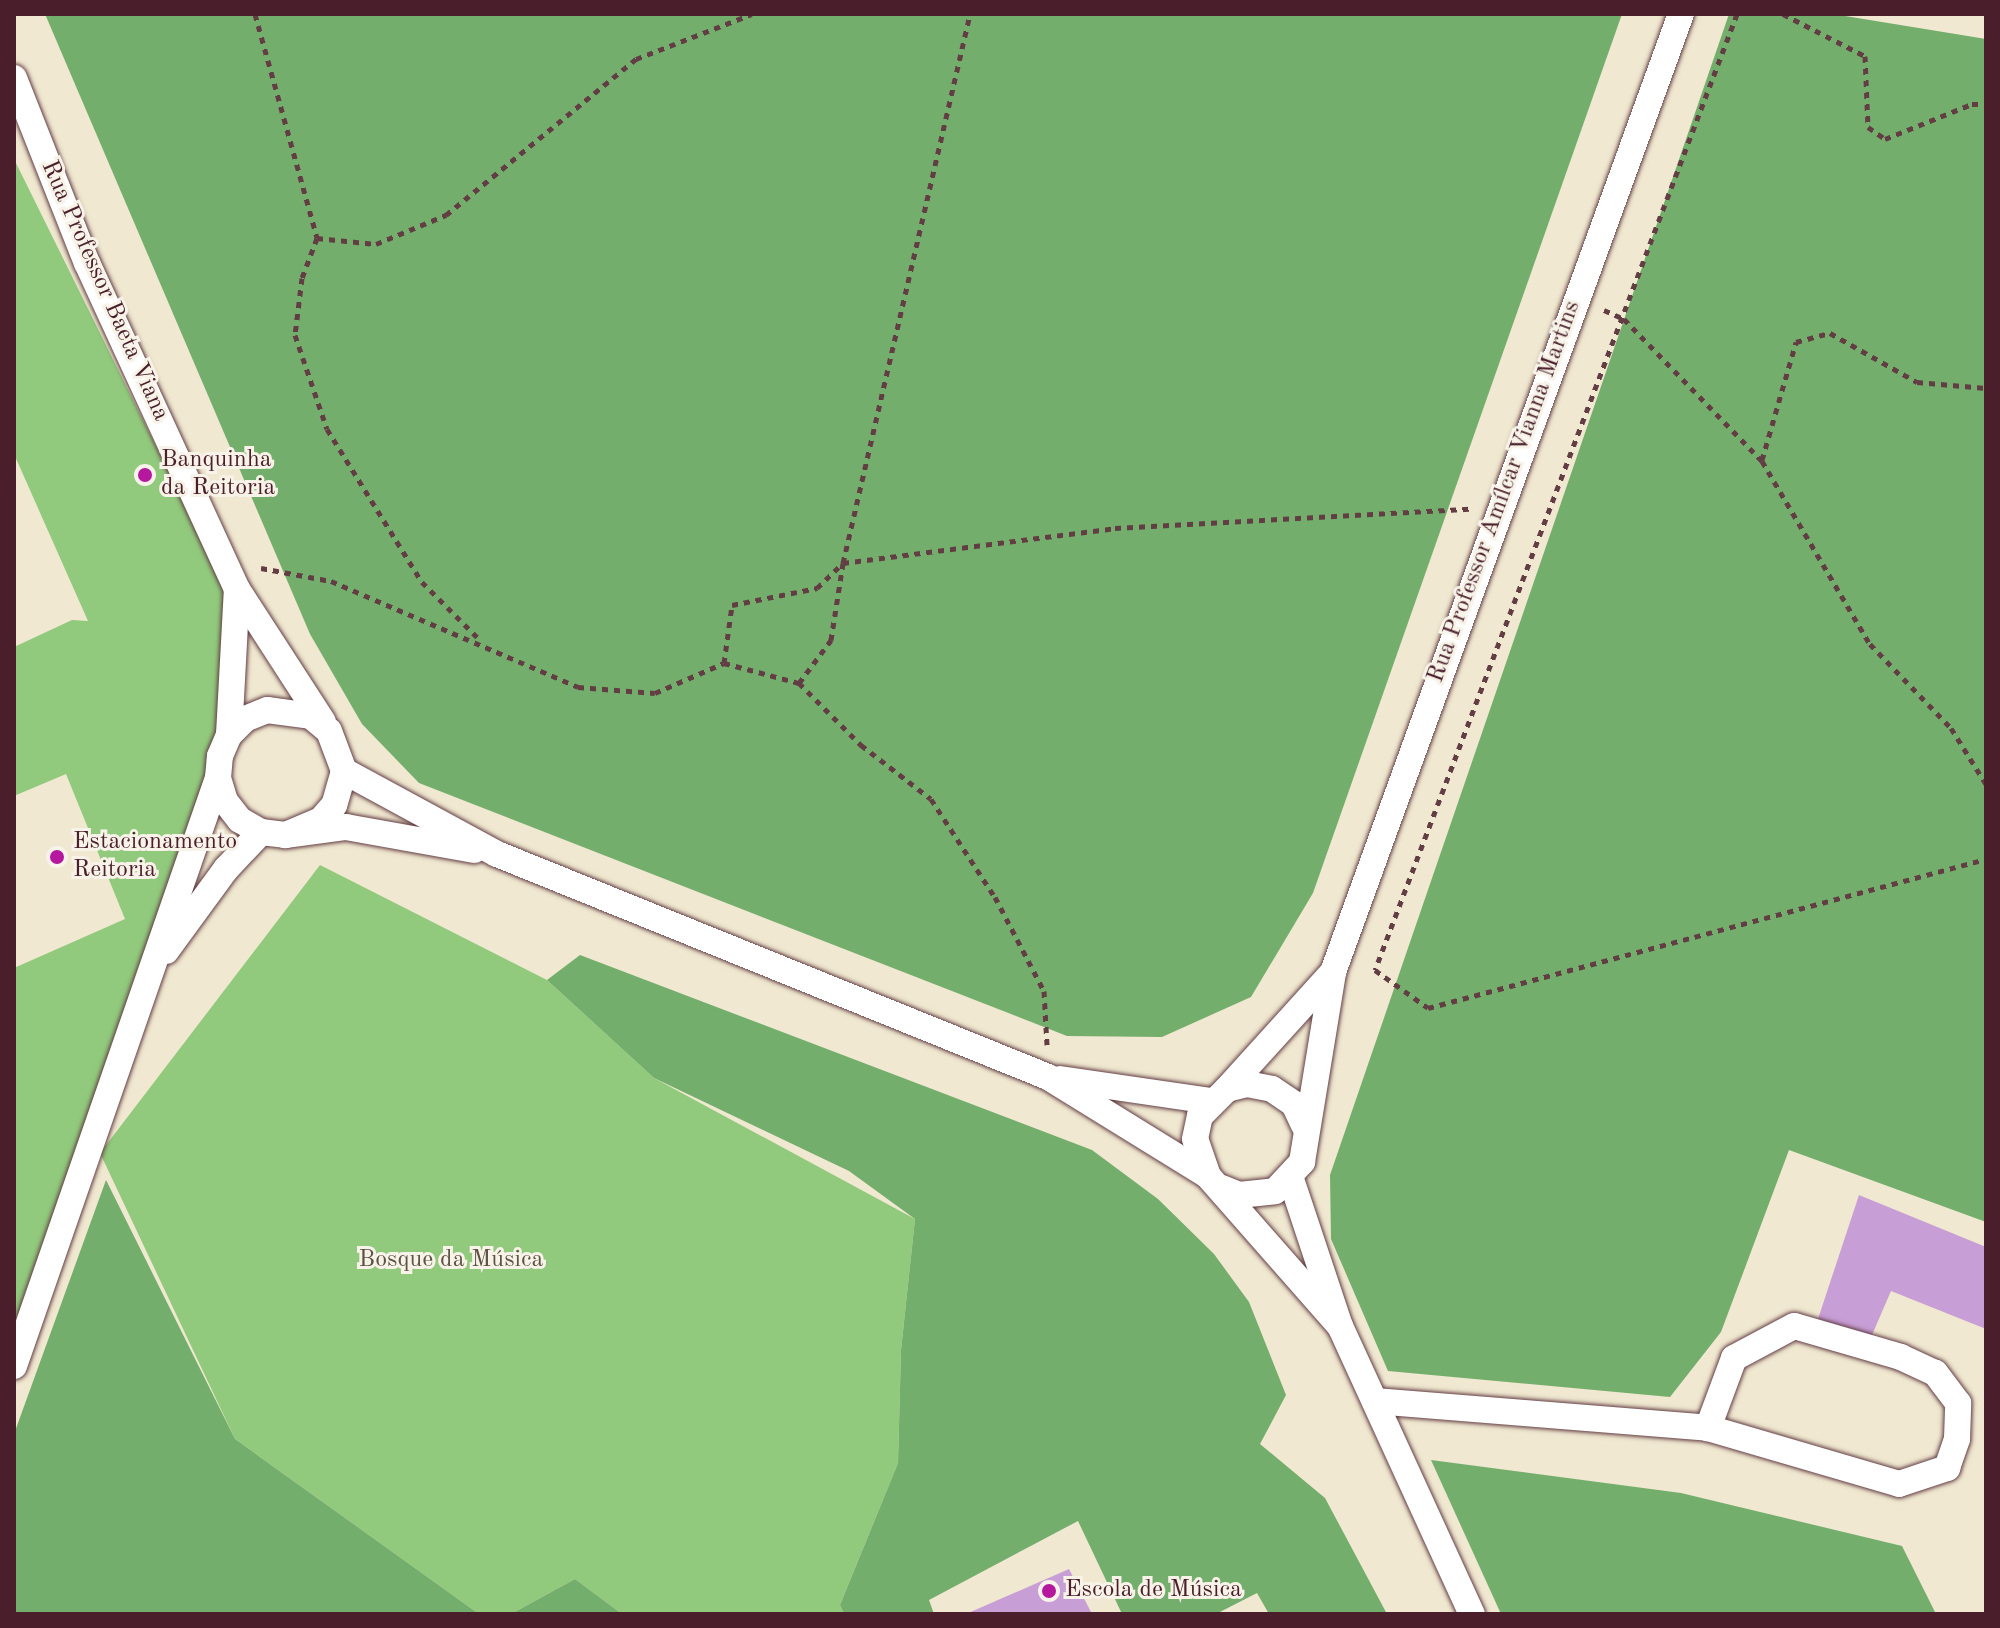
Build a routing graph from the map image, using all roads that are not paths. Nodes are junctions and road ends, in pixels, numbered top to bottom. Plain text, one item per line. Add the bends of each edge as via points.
1 (1681, 14) edge
2 (14, 78) edge
3 (237, 589) junction
4 (329, 731) junction
5 (229, 735) junction
6 (344, 771) junction
7 (218, 778) junction
8 (273, 833) junction
9 (497, 854) junction
10 (1333, 972) junction
11 (147, 981) junction
12 (1048, 1077) junction
13 (1219, 1095) junction
14 (1304, 1125) junction
15 (1291, 1179) junction
16 (1215, 1182) junction
17 (1340, 1326) junction
18 (14, 1366) edge
19 (1375, 1401) junction
20 (1708, 1428) junction
21 (1472, 1614) edge

1 - 10 street, Rua Professor Amílcar Vianna Martins
2 - 3 street, Rua Professor Baeta Viana via 87,263
3 - 4 street, Rua Professor Baeta Viana
3 - 5 street, Rua Professor Baeta Viana
4 - 5 street via 311,716 267,710 245,719
4 - 6 street
5 - 7 street
6 - 8 street via 334,805 321,820
6 - 9 street
7 - 8 street via 225,801 240,820
7 - 11 street
8 - 9 street via 346,827
8 - 11 street via 226,869
9 - 12 street
10 - 13 street, Rua Professor Amílcar Vianna Martins
10 - 14 street, Rua Professor Amílcar Vianna Martins
11 - 18 street
12 - 13 street
12 - 16 street
13 - 14 street via 1247,1084 1272,1089 1294,1104
13 - 16 street via 1200,1116 1195,1139
14 - 15 street via 1302,1162
15 - 16 street via 1258,1195
15 - 17 street
16 - 17 street
17 - 19 street
19 - 20 street
19 - 21 street
20 - 20 street via 1899,1484 1947,1468 1957,1439 1958,1403 1935,1373 1901,1357 1794,1326 1734,1358

